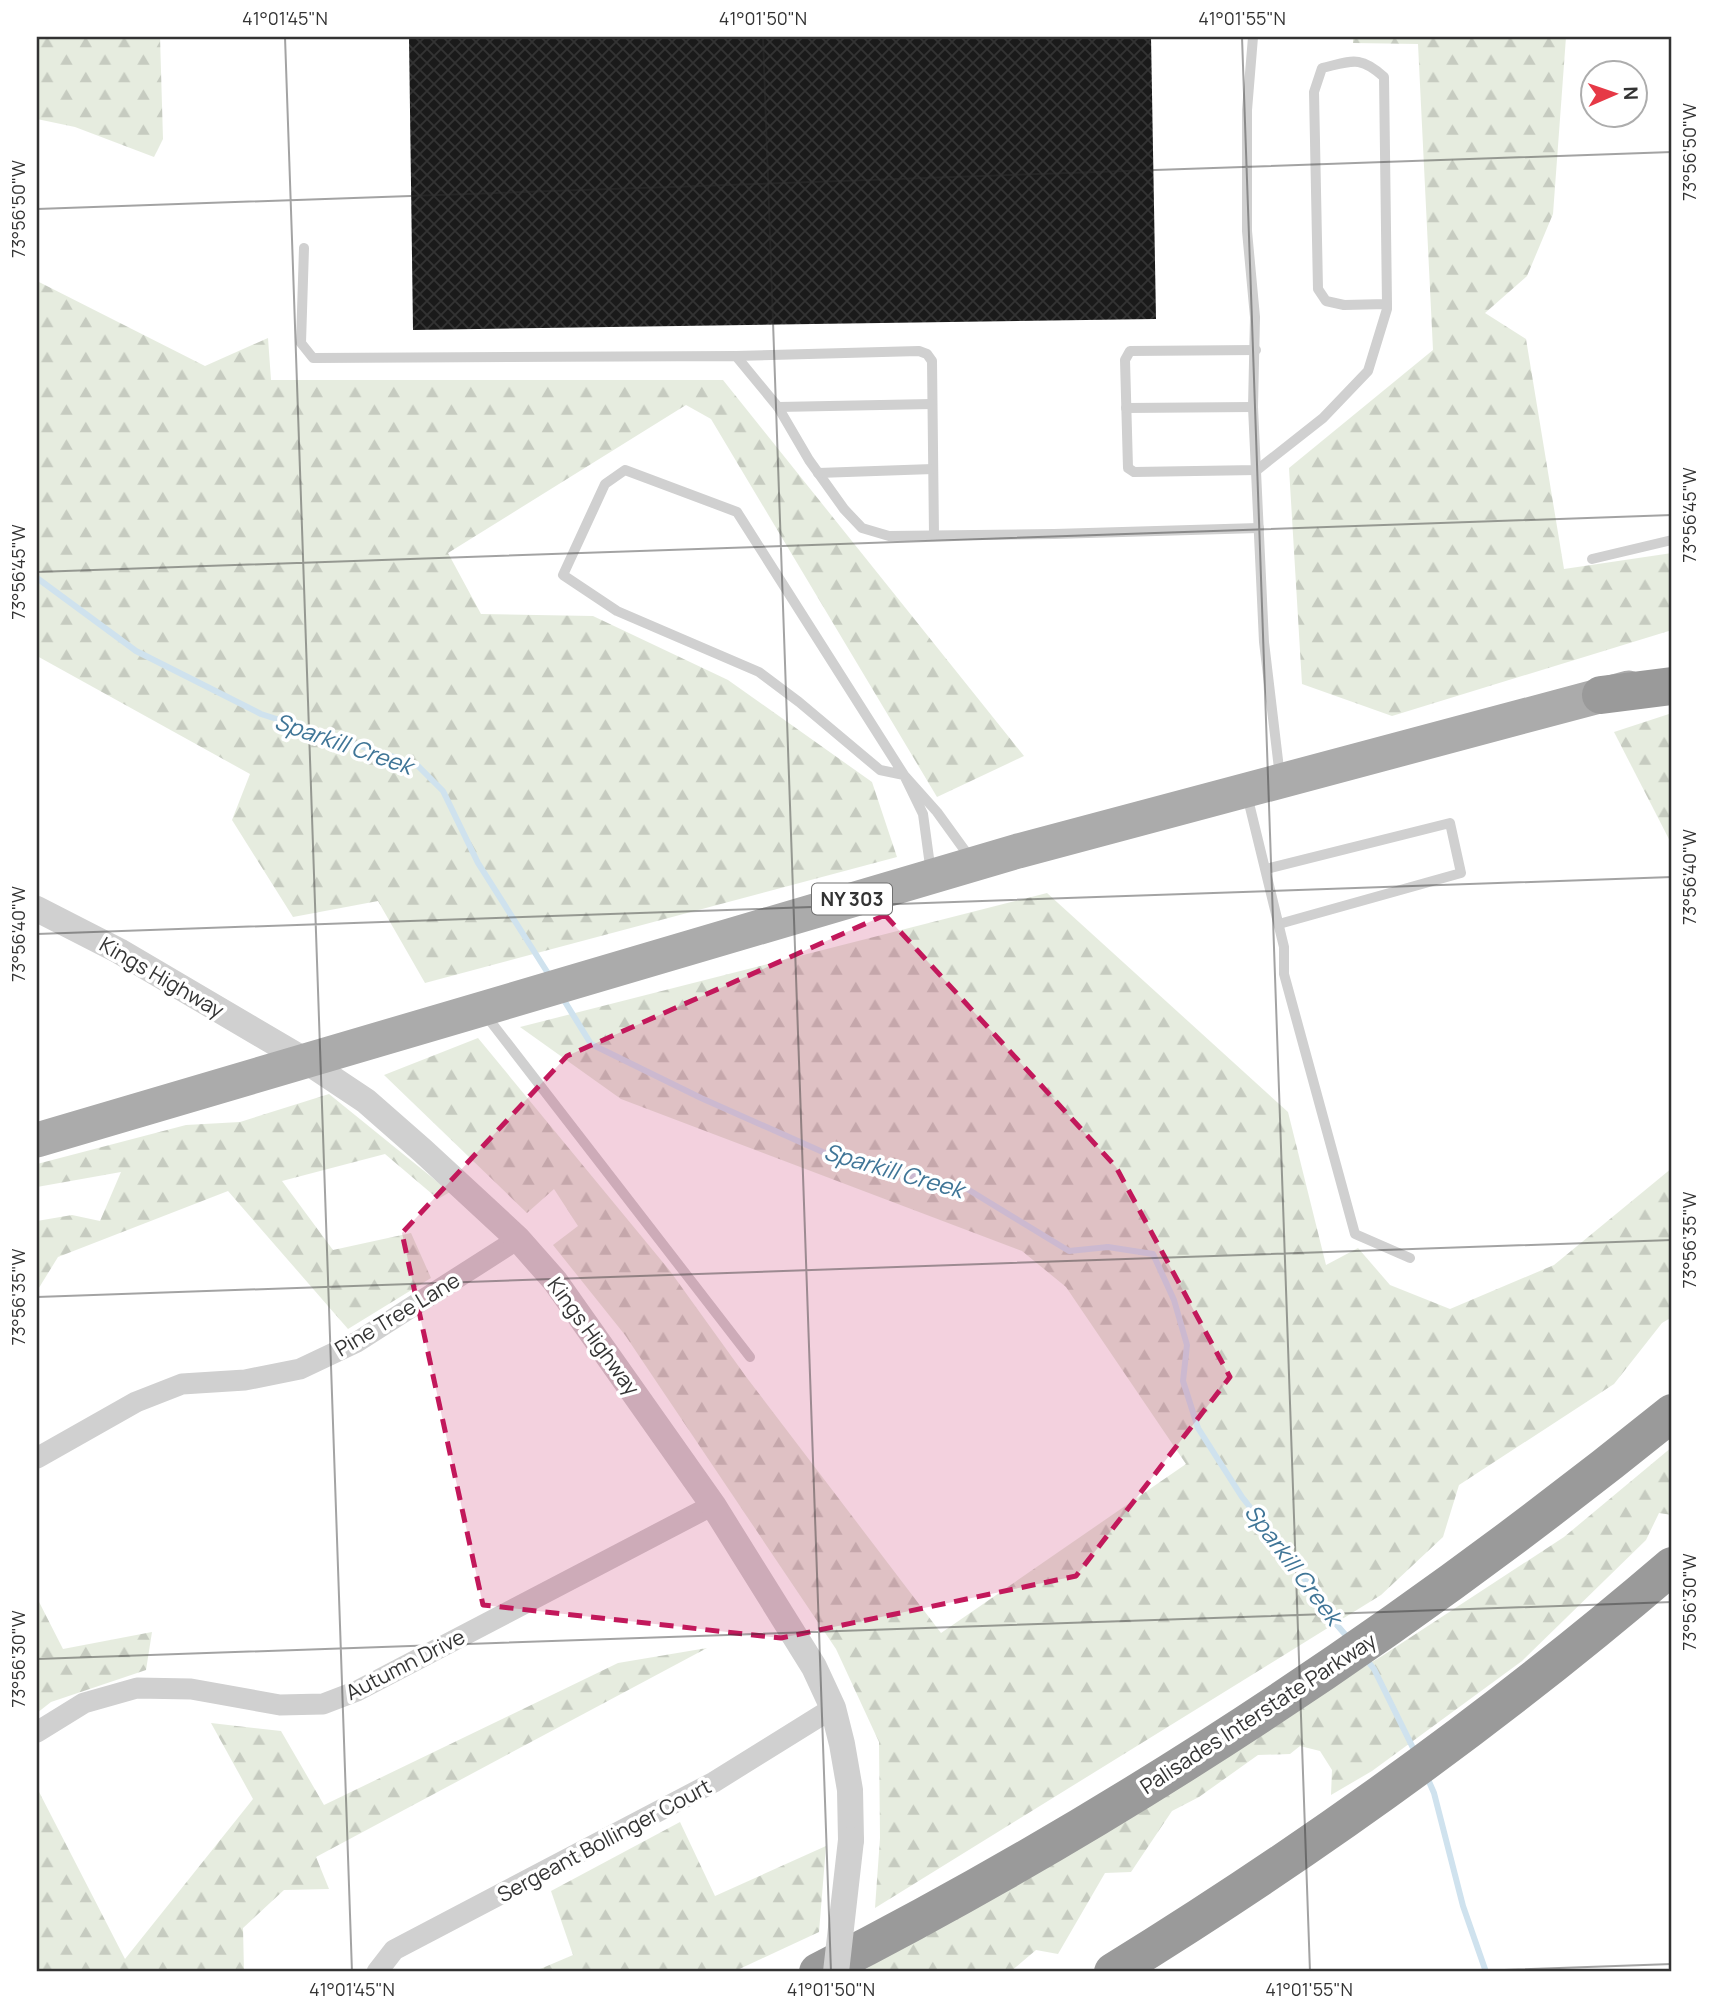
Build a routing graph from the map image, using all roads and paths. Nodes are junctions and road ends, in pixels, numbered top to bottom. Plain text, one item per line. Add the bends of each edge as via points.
1 (1252, 37) edge
2 (304, 248) dead end
3 (1387, 304) junction
4 (1256, 350) junction
5 (736, 356) junction
6 (932, 404) junction
7 (779, 407) junction
8 (1253, 407) junction
9 (1126, 408) junction
10 (933, 469) junction
11 (1257, 470) junction
12 (818, 473) junction
13 (1259, 528) junction
14 (934, 535) junction
15 (1672, 540) edge
16 (1592, 559) dead end
17 (1672, 676) edge
18 (1672, 686) edge
19 (1601, 695) junction
20 (904, 775) junction
21 (1280, 779) junction
22 (1245, 789) junction
23 (974, 863) junction
24 (1266, 869) junction
25 (931, 876) junction
26 (37, 909) edge
27 (1279, 924) junction
28 (480, 1009) junction
29 (306, 1061) junction
30 (37, 1140) edge
31 (518, 1239) junction
32 (1410, 1258) dead end
33 (750, 1357) dead end
34 (1672, 1410) edge
35 (37, 1458) edge
36 (713, 1505) junction
37 (1672, 1566) edge
38 (832, 1708) junction
39 (37, 1732) edge
40 (377, 1972) edge
41 (818, 1972) edge
42 (836, 1972) edge
43 (1113, 1972) edge

1 - 4 lane via 1247,231
2 - 5 lane via 302,344 313,358
3 - 3 lane via 1384,77 1369,63 1350,61 1322,68 1314,92 1318,289 1326,302
3 - 11 lane via 1368,372 1323,418
4 - 8 lane
4 - 9 lane via 1130,351 1125,360
5 - 6 lane via 919,351 932,361
5 - 7 lane
6 - 7 lane
6 - 10 lane
7 - 12 lane
8 - 9 lane
8 - 11 lane
9 - 11 lane via 1128,468 1134,471
10 - 12 lane
10 - 14 lane
11 - 13 lane
12 - 14 lane via 862,528 889,536
13 - 14 lane
13 - 21 lane via 1264,642
15 - 16 lane
17 - 19 main road, NY 303
18 - 19 highway
19 - 21 main road, NY 303
20 - 20 lane via 737,512 625,470 605,484 563,575 617,611 760,672 880,770
20 - 23 lane
20 - 25 lane via 923,814
21 - 22 main road, NY 303
22 - 23 main road, NY 303
22 - 24 lane
23 - 25 main road, NY 303
24 - 27 lane
24 - 27 lane via 1450,823 1461,873
25 - 28 main road, NY 303
26 - 29 street, Kings Highway via 119,951
27 - 32 lane via 1284,974 1355,1234
28 - 29 main road, NY 303
28 - 33 lane
29 - 30 main road, NY 303
29 - 31 street, Kings Highway via 366,1101
31 - 35 street, Pine Tree Lane via 357,1342 300,1369 245,1380 182,1384 136,1402
31 - 36 street, Kings Highway via 555,1280
34 - 41 highway, Palisades Interstate Parkway via 1520,1532 1398,1621 1210,1747 960,1896
36 - 38 street, Kings Highway via 805,1650
36 - 39 street, Autumn Drive via 323,1704 281,1706 191,1689 137,1688 84,1703
37 - 43 highway via 1385,1791
38 - 40 street, Sergeant Bollinger Court via 714,1782 394,1950
38 - 42 street, Kings Highway, bridge via 848,1774 851,1839

